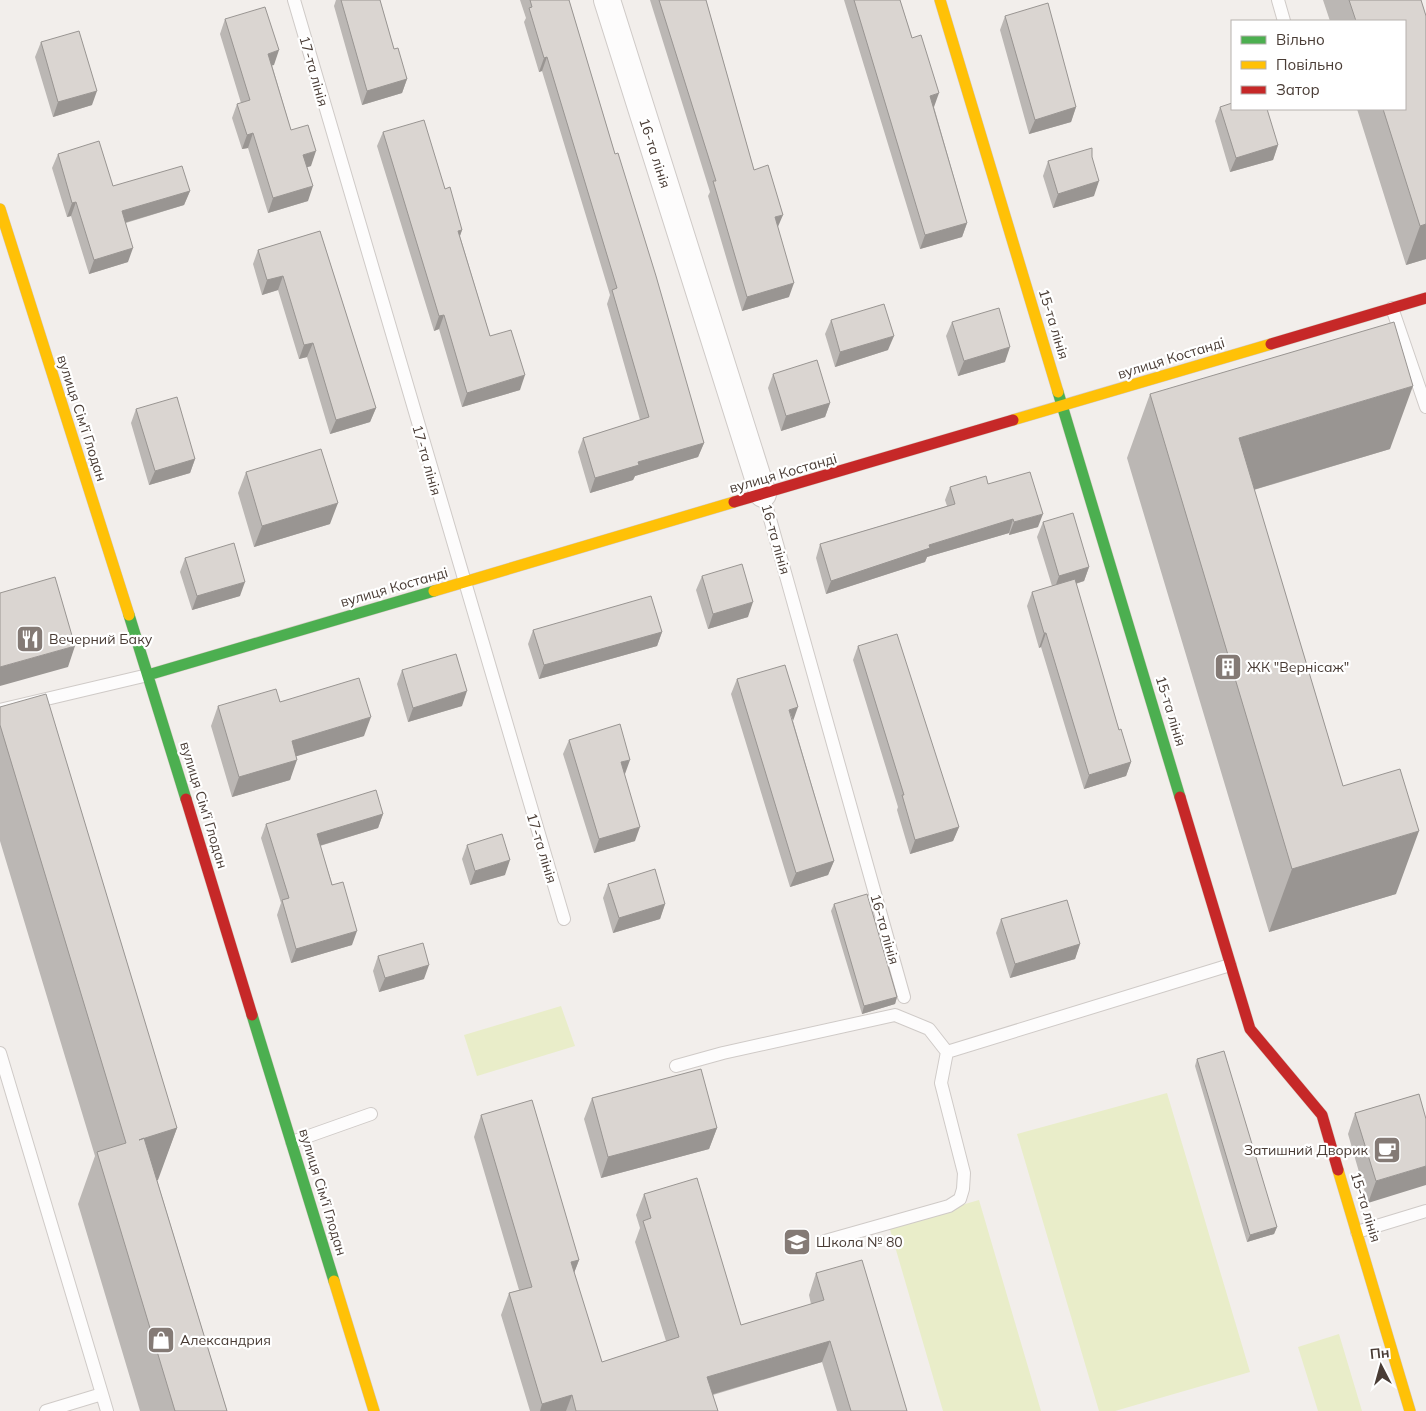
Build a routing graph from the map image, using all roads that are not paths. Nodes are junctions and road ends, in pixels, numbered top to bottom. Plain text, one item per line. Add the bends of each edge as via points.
1 (294, 0) edge
2 (607, 0) edge
3 (940, 0) edge
4 (1278, 0) edge
5 (1284, 20) edge
6 (0, 209) edge
7 (1426, 298) edge
8 (1392, 308) junction
9 (1063, 406) junction
10 (1426, 408) edge
11 (763, 494) junction
12 (463, 582) junction
13 (148, 675) junction
14 (0, 710) edge
15 (564, 919) dead end
16 (1230, 965) junction
17 (904, 997) dead end
18 (947, 1052) junction
19 (0, 1053) edge
20 (676, 1066) dead end
21 (371, 1114) dead end
22 (292, 1142) junction
23 (1426, 1211) edge
24 (1358, 1232) junction
25 (825, 1241) dead end
26 (102, 1394) junction
27 (46, 1411) edge
28 (107, 1411) edge
29 (374, 1411) edge
30 (1410, 1411) edge

1 - 12 lane, 17-та лінія
2 - 11 street, 16-та лінія
3 - 9 street, 15-та лінія
4 - 5 lane
6 - 13 street, вулиця Сім'ї Глодан
7 - 8 street, вулиця Костанді
8 - 9 street, вулиця Костанді
8 - 10 lane
9 - 11 street, вулиця Костанді
9 - 16 street, 15-та лінія
11 - 12 street, вулиця Костанді
11 - 17 lane, 16-та лінія
12 - 13 street, вулиця Костанді
12 - 15 lane, 17-та лінія
13 - 14 lane
13 - 22 street, вулиця Сім'ї Глодан
16 - 18 lane
16 - 24 street, 15-та лінія via 1250,1029 1322,1115
18 - 20 lane via 929,1028 894,1015
18 - 25 lane via 941,1083 964,1173 960,1199 949,1206
19 - 26 lane
21 - 22 lane
22 - 29 street, вулиця Сім'ї Глодан
23 - 24 lane
24 - 30 street, 15-та лінія
26 - 27 lane
26 - 28 lane

